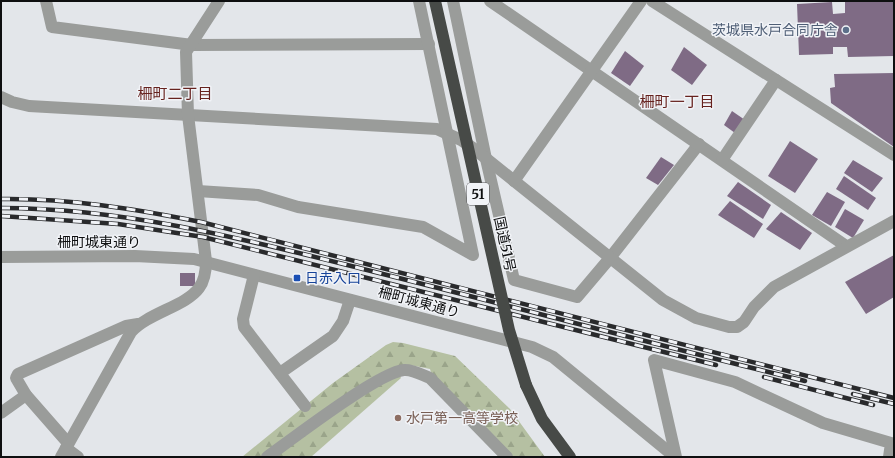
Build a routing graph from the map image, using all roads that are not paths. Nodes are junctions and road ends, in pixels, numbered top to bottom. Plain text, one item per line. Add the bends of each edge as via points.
1 (46, 1) edge
2 (219, 1) edge
3 (419, 1) edge
4 (435, 1) edge
5 (453, 1) edge
6 (490, 1) edge
7 (640, 1) edge
8 (652, 1) edge
9 (429, 44) junction
10 (192, 45) junction
11 (591, 69) junction
12 (776, 80) junction
13 (1, 97) edge
14 (188, 115) junction
15 (448, 133) junction
16 (699, 144) junction
17 (894, 155) edge
18 (486, 159) junction
19 (722, 160) junction
20 (514, 181) junction
21 (198, 191) junction
22 (894, 221) edge
23 (846, 246) junction
24 (1, 258) edge
25 (610, 258) junction
26 (206, 261) junction
27 (254, 274) junction
28 (350, 300) junction
29 (138, 324) junction
30 (280, 373) junction
31 (26, 395) junction
32 (306, 406) dead end
33 (1, 413) edge
34 (65, 449) edge
35 (78, 457) edge
36 (267, 457) edge
37 (507, 457) edge
38 (570, 457) edge
39 (676, 457) edge
40 (889, 457) edge

1 - 10 street via 52,27
2 - 10 street
3 - 9 street
4 - 38 highway, 国道51号 / 51, bridge via 508,330 526,385 542,419
5 - 18 street
6 - 11 street
7 - 11 street
8 - 12 street
9 - 10 street
9 - 15 street
10 - 14 street via 186,52
11 - 16 street
11 - 20 street
12 - 17 street
12 - 19 street
13 - 14 street via 29,106
14 - 15 street via 437,129
14 - 21 street
15 - 18 street
15 - 21 street via 473,255 423,227 298,207 258,195
16 - 19 street
16 - 25 street
18 - 20 street
18 - 25 street via 514,280 577,297
19 - 23 street
20 - 25 street
21 - 26 street
22 - 23 street
23 - 25 street via 774,286 737,327 702,320 681,311 662,300
24 - 26 street, 柵町城東通り via 170,257
26 - 27 street, 柵町城東通り
26 - 29 street via 205,274 198,290
27 - 28 street, 柵町城東通り
27 - 30 street via 243,319 244,327
28 - 30 street via 343,321 333,336
28 - 39 street, 柵町城東通り via 540,350 553,357
29 - 31 street via 126,326 18,374 16,378
29 - 34 street via 123,344
30 - 32 street
31 - 33 street
31 - 34 street
34 - 35 street
36 - 37 street via 362,390 390,374 404,370 430,378
39 - 40 street via 654,360 735,382 823,423 890,443

